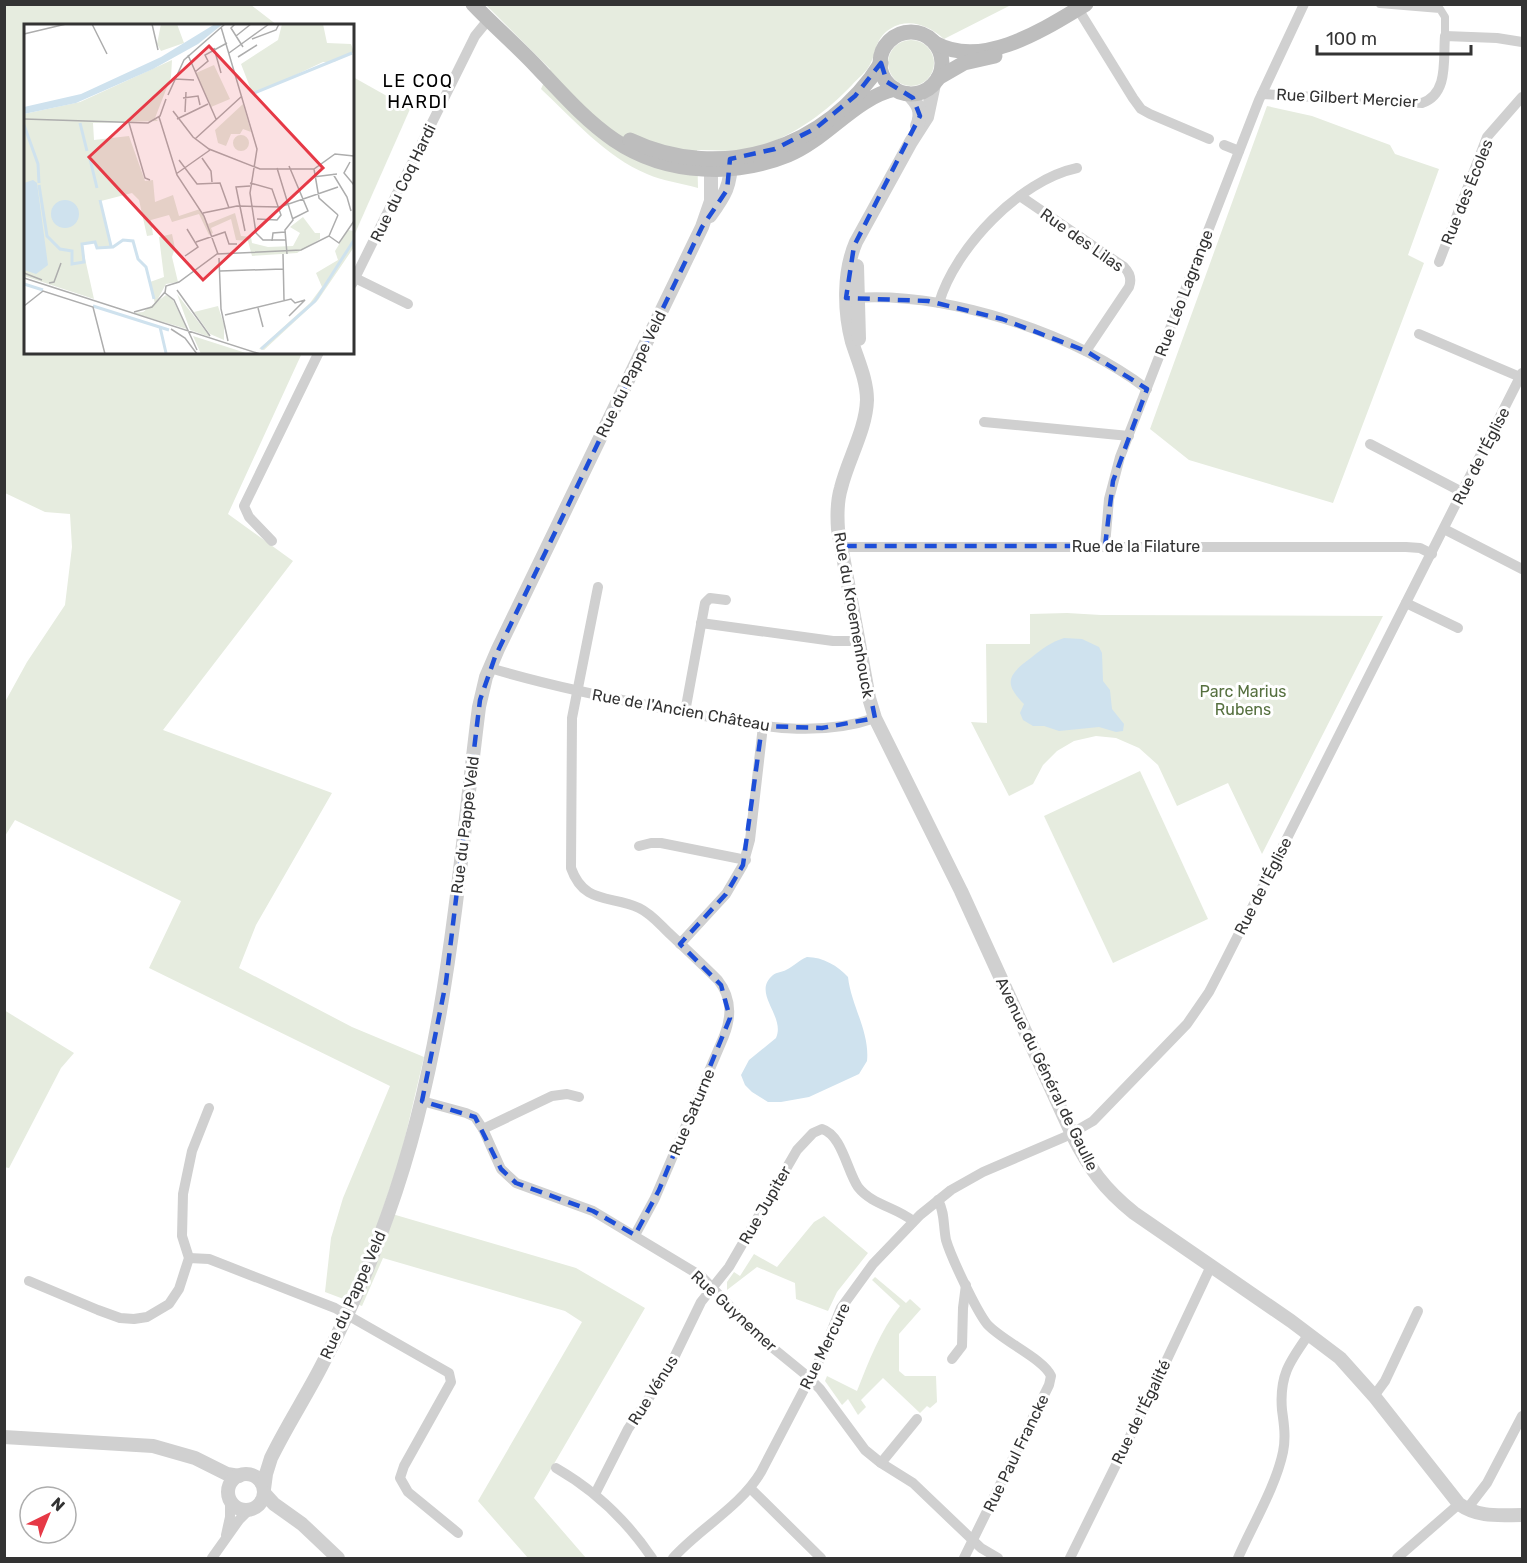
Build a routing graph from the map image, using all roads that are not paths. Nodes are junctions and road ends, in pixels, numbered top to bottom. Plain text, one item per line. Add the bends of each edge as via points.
1 (473, 4) edge
2 (1304, 4) edge
3 (1380, 4) edge
4 (1082, 7) edge
5 (488, 20) junction
6 (1050, 26) junction
7 (1444, 36) junction
8 (1522, 42) edge
9 (935, 43) junction
10 (881, 63) junction
11 (936, 81) junction
12 (901, 91) junction
13 (1262, 94) junction
14 (1522, 97) edge
15 (1209, 139) dead end
16 (911, 141) junction
17 (1224, 145) dead end
18 (1239, 151) junction
19 (711, 164) junction
20 (731, 164) junction
21 (1077, 168) dead end
22 (1020, 196) junction
23 (702, 227) junction
24 (1439, 262) dead end
25 (354, 281) edge
26 (852, 298) junction
27 (939, 303) junction
28 (408, 304) dead end
29 (1419, 334) dead end
30 (1086, 351) junction
31 (318, 354) edge
32 (1521, 375) edge
33 (1147, 389) junction
34 (984, 422) dead end
35 (1129, 436) junction
36 (1370, 444) dead end
37 (1462, 492) junction
38 (1444, 529) junction
39 (272, 541) dead end
40 (840, 546) junction
41 (1105, 546) junction
42 (1432, 554) junction
43 (1522, 569) edge
44 (598, 587) dead end
45 (726, 600) dead end
46 (1407, 603) junction
47 (701, 623) junction
48 (1458, 628) dead end
49 (858, 641) junction
50 (490, 668) junction
51 (578, 692) junction
52 (685, 712) junction
53 (875, 718) junction
54 (763, 726) junction
55 (639, 846) dead end
56 (746, 860) junction
57 (680, 944) junction
58 (579, 1097) dead end
59 (422, 1101) junction
60 (209, 1107) dead end
61 (483, 1129) junction
62 (1072, 1134) junction
63 (938, 1200) junction
64 (914, 1221) junction
65 (635, 1235) junction
66 (189, 1258) junction
67 (1211, 1266) junction
68 (29, 1281) dead end
69 (966, 1285) junction
70 (712, 1287) junction
71 (1418, 1311) dead end
72 (347, 1315) junction
73 (1309, 1334) junction
74 (952, 1359) dead end
75 (810, 1378) junction
76 (1374, 1396) junction
77 (1522, 1416) edge
78 (916, 1419) dead end
79 (4, 1437) edge
80 (280, 1441) junction
81 (185, 1455) junction
82 (880, 1463) junction
83 (556, 1468) dead end
84 (244, 1475) junction
85 (750, 1488) junction
86 (264, 1491) junction
87 (595, 1494) junction
88 (229, 1496) junction
89 (1463, 1507) junction
90 (250, 1510) junction
91 (1522, 1515) edge
92 (458, 1533) dead end
93 (316, 1539) junction
94 (973, 1541) junction
95 (221, 1546) junction
96 (212, 1558) edge
97 (338, 1558) edge
98 (652, 1558) edge
99 (674, 1558) edge
100 (821, 1558) edge
101 (964, 1558) edge
102 (998, 1558) edge
103 (1070, 1558) edge
104 (1238, 1558) edge
105 (1397, 1558) edge

1 - 5 main road
2 - 13 street, Rue Léo Lagrange
3 - 7 street via 1440,9 1445,17
4 - 6 main road
4 - 15 street via 1141,109
5 - 19 main road via 604,124 644,152
5 - 25 street, Rue du Coq Hardi via 476,36
6 - 9 main road via 1015,43 993,48 960,51
6 - 11 main road via 1014,50 964,63
7 - 8 street
7 - 13 street, Rue Gilbert Mercier via 1442,84 1427,101
9 - 10 main road via 918,33 901,34 887,44
9 - 11 main road via 942,59
10 - 12 main road via 885,78
10 - 20 main road via 855,96 809,133
11 - 12 main road via 923,91
11 - 16 street, Rue du Kroemenhouck via 927,117
12 - 16 street, Rue du Kroemenhouck via 917,103 920,113
12 - 20 main road via 872,98 803,148 766,163
13 - 18 street, Rue Léo Lagrange
14 - 24 street, Rue des Écoles via 1488,137
16 - 26 street, Rue du Kroemenhouck via 852,253
17 - 18 street
18 - 33 street, Rue Léo Lagrange
19 - 20 main road
19 - 23 street, Rue du Pappe Veld via 711,201
20 - 23 street, Rue du Pappe Veld via 727,190
21 - 22 street, Rue des Lilas
22 - 27 street, Rue des Lilas via 971,245 952,273
22 - 30 street, Rue des Lilas via 1128,273 1129,287
23 - 50 street, Rue du Pappe Veld
25 - 28 street
26 - 27 street
26 - 40 street, Rue du Kroemenhouck via 851,336 866,389 866,406 839,493
27 - 30 street via 1010,321
29 - 32 street
30 - 33 street
31 - 39 street via 244,506
32 - 37 street, Rue de l'Église
33 - 35 street, Rue Léo Lagrange
34 - 35 street
35 - 41 street, Rue Léo Lagrange via 1110,490
36 - 37 street
37 - 38 street, Rue de l'Église
38 - 42 street, Rue de l'Église
38 - 43 street
40 - 41 street, Rue de la Filature
40 - 49 street, Rue du Kroemenhouck
41 - 42 street, Rue de la Filature via 1406,547
42 - 46 street, Rue de l'Église
44 - 51 street
45 - 47 street via 706,601
46 - 48 street
46 - 62 street, Rue de l'Église via 1209,992 1187,1024 1149,1065 1093,1121
47 - 49 street
47 - 52 street
49 - 53 street, Rue du Kroemenhouck
50 - 51 street, Rue de l'Ancien Château
50 - 59 street, Rue du Pappe Veld via 479,707 444,998
51 - 52 street, Rue de l'Ancien Château
51 - 57 street via 572,723 573,873 595,896 645,911
52 - 54 street, Rue de l'Ancien Château
53 - 54 street, Rue de l'Ancien Château via 822,728
53 - 62 street, Avenue du Général de Gaulle via 975,921
54 - 56 street
55 - 56 street via 661,843
56 - 57 street via 726,894
57 - 65 street, Rue Saturne via 722,985 730,1007 727,1030 655,1198
58 - 61 street via 552,1096
59 - 61 street, Rue Guynemer via 470,1114
59 - 72 street, Rue du Pappe Veld via 392,1205
60 - 66 street via 184,1185 182,1236
61 - 65 street, Rue Guynemer via 500,1166 513,1181 593,1210
62 - 63 street, Rue Mercure via 983,1172
62 - 67 street, Avenue du Général de Gaulle via 1091,1169 1110,1192
63 - 64 street, Rue Mercure
63 - 69 street via 944,1212 947,1243
64 - 70 street, Rue Jupiter via 863,1192 835,1139 822,1129 797,1150 729,1267
64 - 75 street, Rue Mercure via 845,1301
65 - 70 street, Rue Guynemer via 697,1273
66 - 68 street via 182,1283 169,1304 140,1318 112,1316
66 - 72 street via 209,1259
67 - 73 street, Avenue du Général de Gaulle
67 - 103 street, Rue de l'Égalité
69 - 74 street via 962,1346
69 - 94 street, Rue Paul Francke via 991,1328 1046,1368 1052,1379
70 - 75 street, Rue Guynemer via 757,1335
70 - 87 street, Rue Vénus via 669,1368 628,1429
71 - 76 street
72 - 80 street, Rue du Pappe Veld
72 - 92 street via 450,1376 451,1382 400,1478 408,1492
73 - 76 street, Avenue du Général de Gaulle via 1340,1358
73 - 104 street via 1285,1372 1281,1392 1283,1451
75 - 82 street, Rue Guynemer via 860,1444
75 - 85 street, Rue Mercure
76 - 89 street, Avenue du Général de Gaulle
77 - 89 street via 1487,1483
78 - 82 street
79 - 81 street via 145,1445
80 - 84 street, Rue du Pappe Veld via 263,1462
80 - 86 street, Rue du Pappe Veld via 267,1471
81 - 84 street via 222,1472
81 - 88 street via 214,1475
82 - 94 street, Rue Guynemer via 913,1483
83 - 87 street
84 - 86 street via 259,1480
84 - 88 street via 230,1484
85 - 99 street, Rue Mercure
85 - 100 street
86 - 90 street via 261,1503
86 - 93 street
87 - 98 street
88 - 90 street via 237,1508
88 - 95 street via 230,1522
89 - 91 street via 1483,1515
89 - 105 street
90 - 93 street via 277,1516
90 - 95 street
93 - 97 street
94 - 101 street, Rue Paul Francke
94 - 102 street, Rue Guynemer
95 - 96 street

